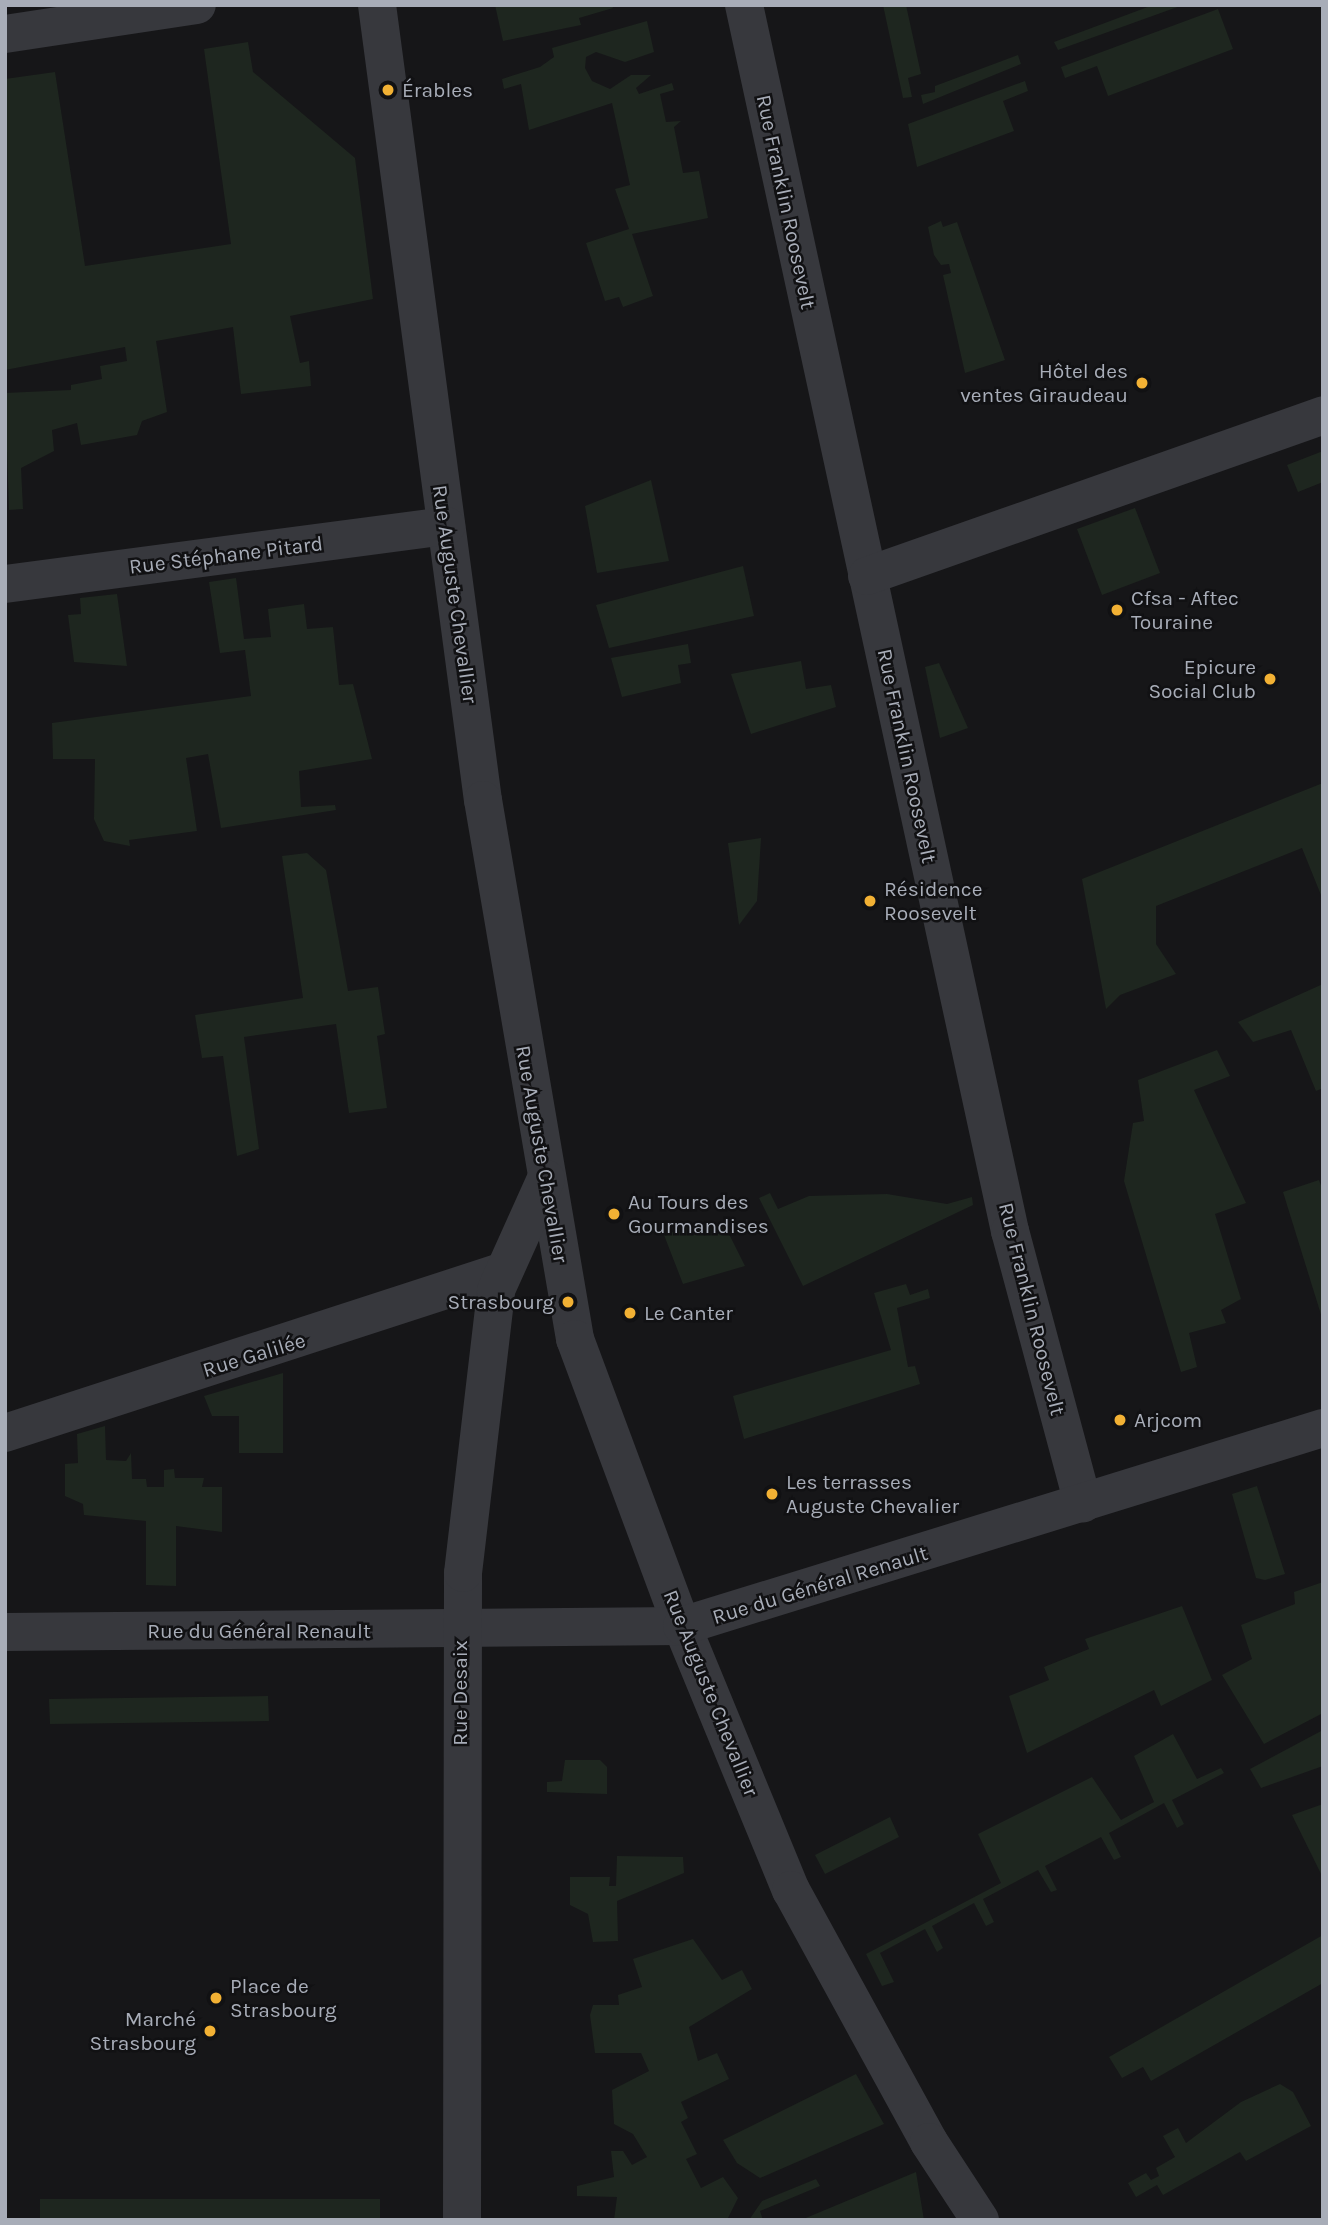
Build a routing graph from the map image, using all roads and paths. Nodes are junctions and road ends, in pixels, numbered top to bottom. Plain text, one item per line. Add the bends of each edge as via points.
1 (197, 5) edge
2 (377, 5) edge
3 (744, 5) edge
4 (5, 34) edge
5 (1323, 415) edge
6 (446, 526) junction
7 (867, 576) junction
8 (5, 584) edge
9 (546, 1179) junction
10 (501, 1272) junction
11 (1323, 1428) edge
12 (5, 1433) edge
13 (1083, 1503) junction
14 (681, 1626) junction
15 (461, 1628) junction
16 (5, 1632) edge
17 (462, 2220) edge
18 (980, 2220) edge

1 - 4 street
2 - 6 street, Rue Auguste Chevallier
3 - 7 street, Rue Franklin Roosevelt
5 - 7 street
6 - 8 street, Rue Stéphane Pitard
6 - 9 street, Rue Auguste Chevallier
7 - 13 street, Rue Franklin Roosevelt via 1013,1244
9 - 10 street, Rue Desaix
9 - 14 street, Rue Auguste Chevallier via 575,1339
10 - 12 street, Rue Galilée
10 - 15 street, Rue Desaix
11 - 13 street, Rue du Général Renault
13 - 14 street, Rue du Général Renault
14 - 15 street, Rue du Général Renault
14 - 18 street, Rue Auguste Chevallier via 801,1910 929,2142
15 - 16 street, Rue du Général Renault
15 - 17 street, Rue Desaix

